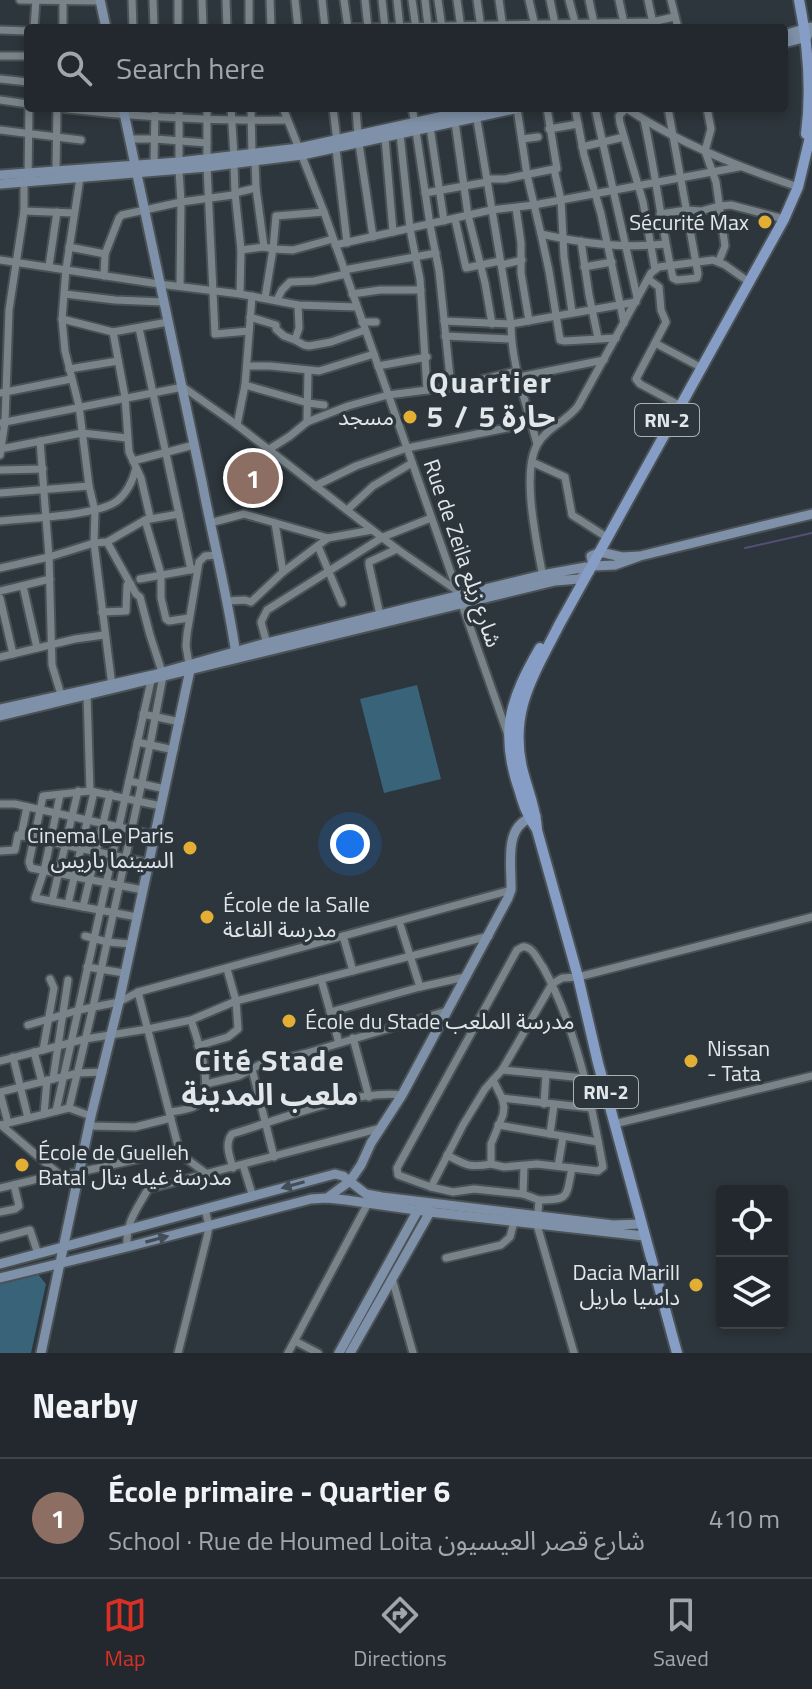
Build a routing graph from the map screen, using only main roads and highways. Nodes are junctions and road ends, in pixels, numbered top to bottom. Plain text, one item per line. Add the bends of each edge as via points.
1 (802, 0) edge
2 (809, 32) edge
3 (812, 129) edge
4 (795, 186) junction
5 (592, 563) junction
6 (513, 739) junction
7 (677, 1353) edge

1 - 2 main road, RN-2
2 - 4 main road, RN-2 via 809,104
3 - 4 main road, RN-2
4 - 5 main road, RN-2
5 - 6 main road, RN-2 via 531,680
5 - 6 main road, RN-2 via 526,673 513,705
6 - 7 main road, RN-2

